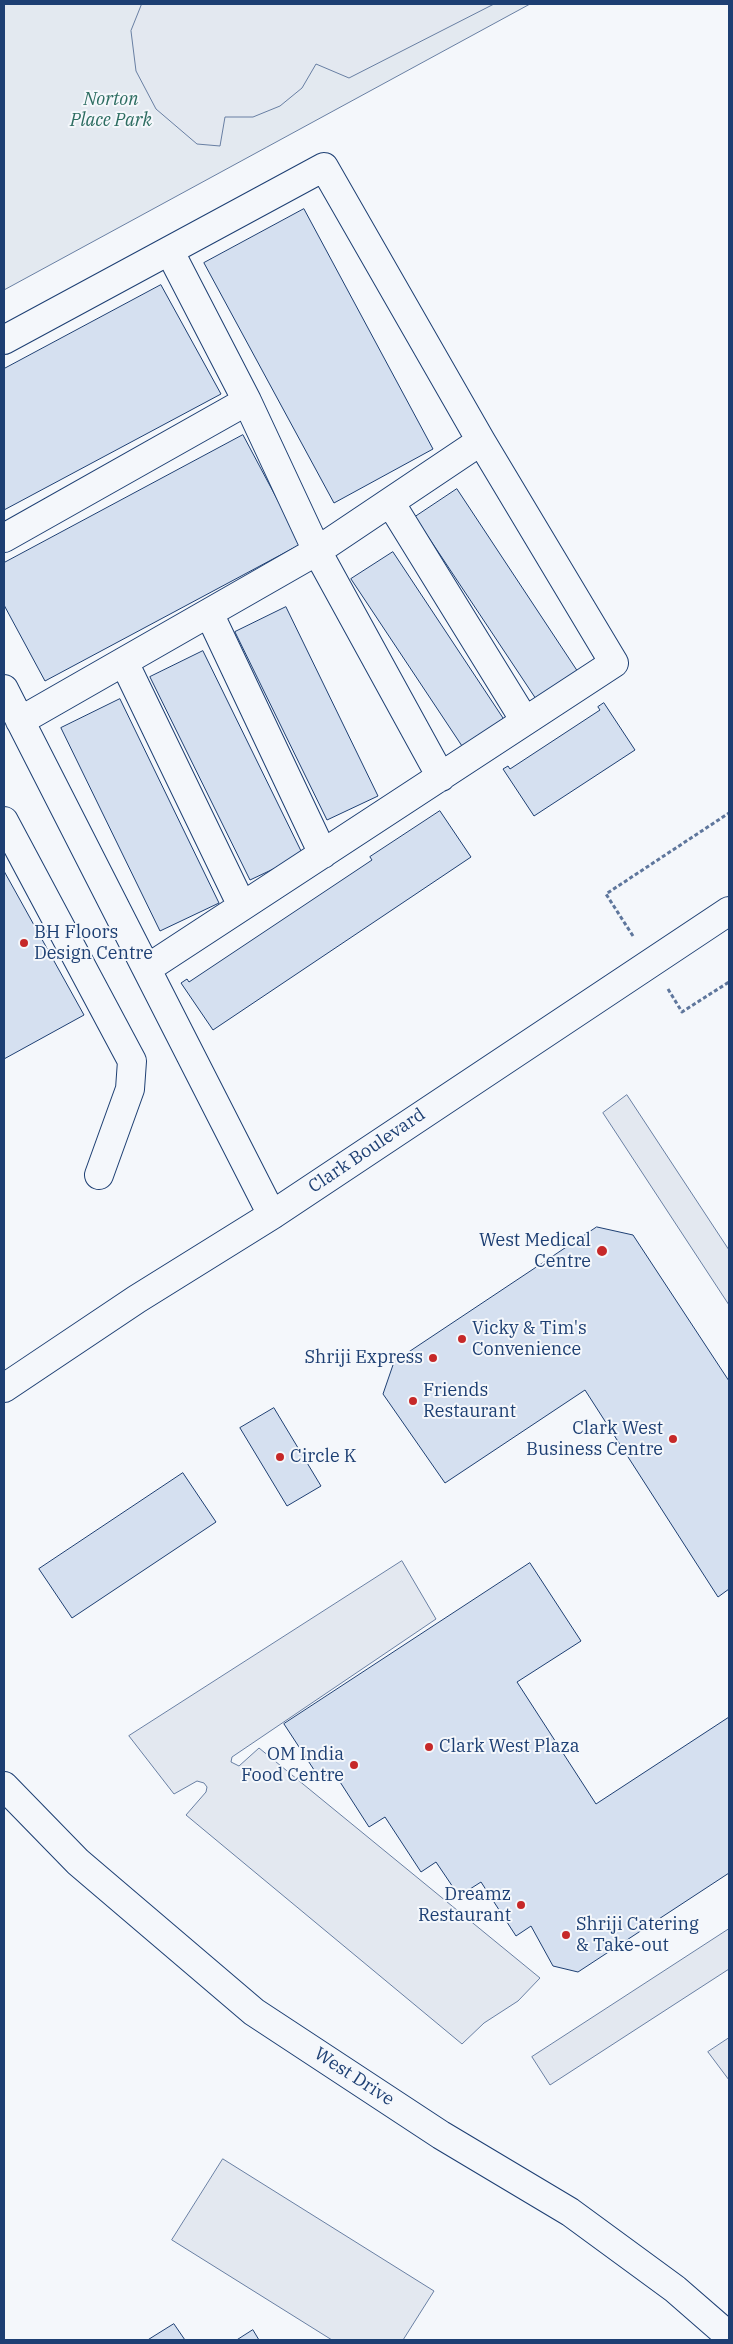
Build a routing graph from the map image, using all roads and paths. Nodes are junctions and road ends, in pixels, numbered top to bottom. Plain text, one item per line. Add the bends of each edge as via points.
1 (170, 252) junction
2 (4, 340) edge
3 (247, 401) junction
4 (481, 441) junction
5 (390, 502) junction
6 (4, 538) edge
7 (317, 551) junction
8 (210, 613) junction
9 (124, 662) junction
10 (4, 689) edge
11 (20, 721) junction
12 (525, 721) junction
13 (441, 777) junction
14 (729, 813) edge
15 (4, 821) edge
16 (323, 854) junction
17 (606, 894) dead end
18 (242, 906) junction
19 (729, 911) edge
20 (148, 968) junction
21 (729, 982) edge
22 (682, 1012) dead end
23 (99, 1175) dead end
24 (272, 1214) junction
25 (4, 1388) edge
26 (4, 1786) edge
27 (729, 2336) edge

1 - 2 street
1 - 3 street
1 - 4 street via 324,167
3 - 6 street
3 - 7 street
4 - 5 street
4 - 12 street via 614,663
5 - 7 street
5 - 12 street
7 - 8 street
7 - 13 street
8 - 9 street
8 - 16 street
9 - 11 street
9 - 18 street
10 - 11 street
11 - 20 street
12 - 13 street
13 - 16 street
14 - 17 path
15 - 23 street via 132,1061 130,1089
16 - 18 street
18 - 20 street
19 - 24 street, Clark Boulevard
20 - 24 street
21 - 22 path
24 - 25 street, Clark Boulevard
26 - 27 street, West Drive via 78,1862 254,2012 442,2135 570,2212 675,2289

